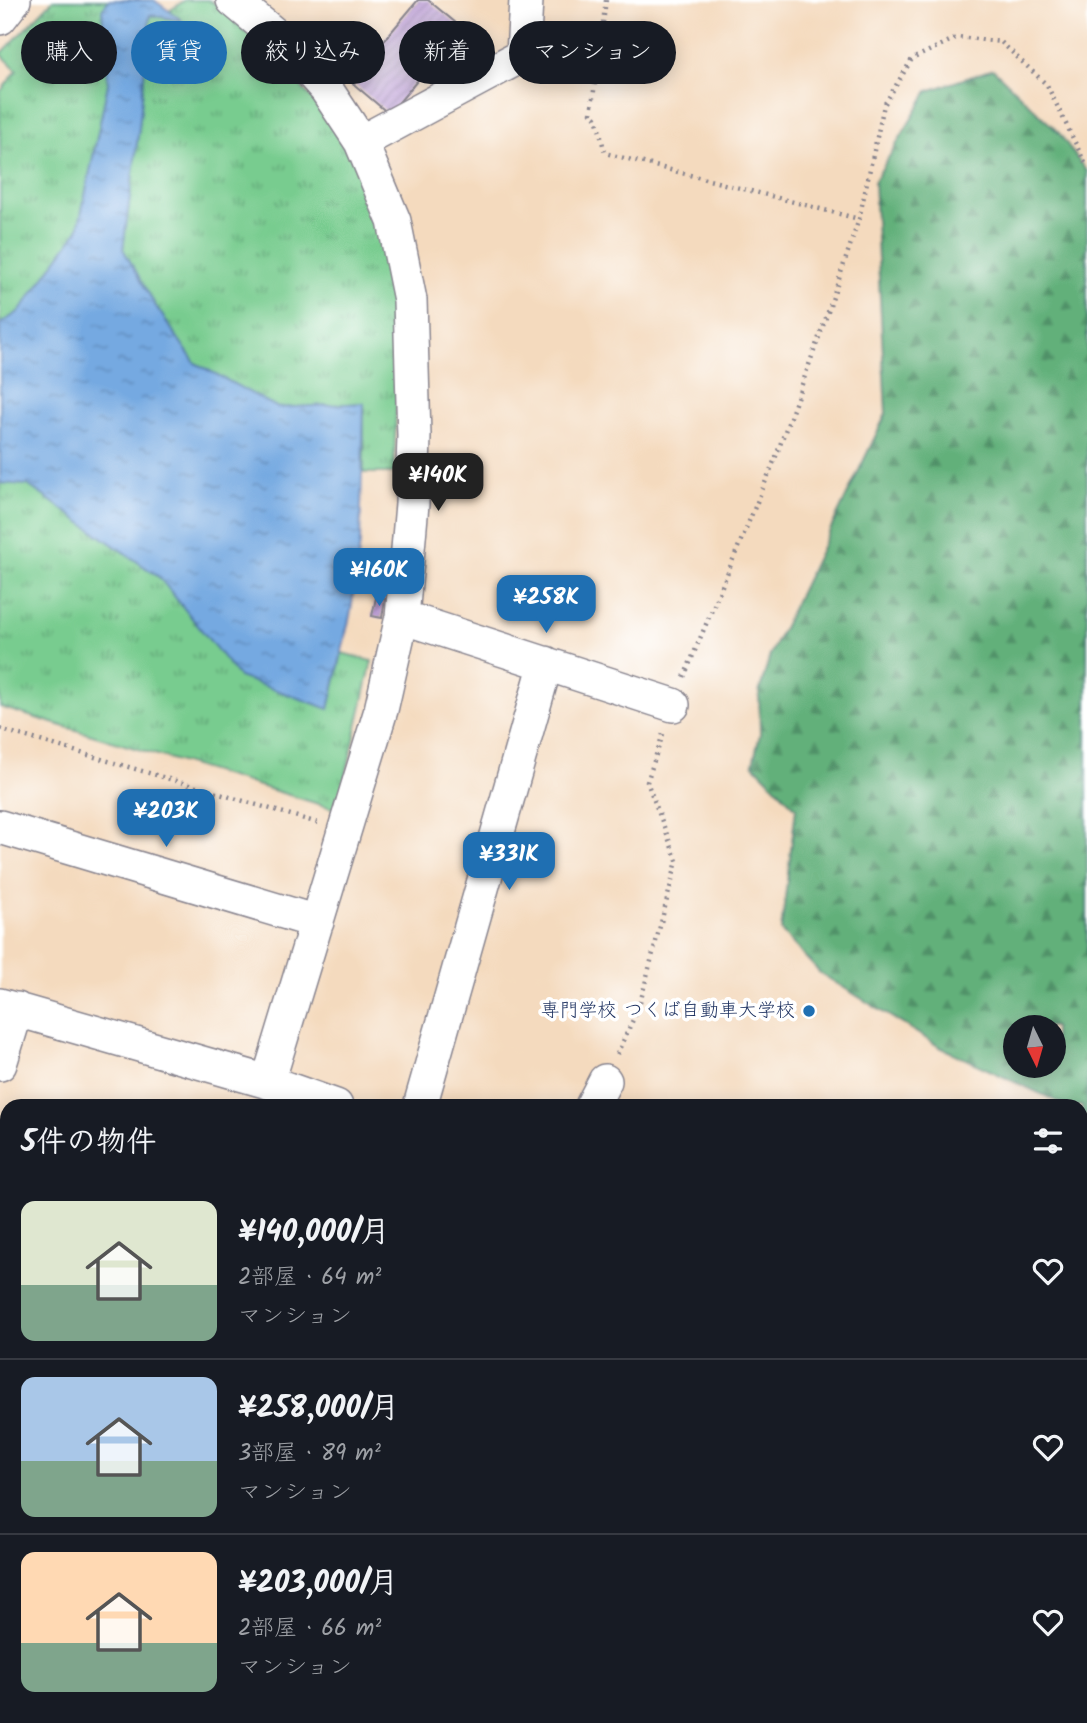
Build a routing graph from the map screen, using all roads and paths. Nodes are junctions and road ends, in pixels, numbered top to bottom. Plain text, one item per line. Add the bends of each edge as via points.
1 (14, 0) edge
2 (233, 0) edge
3 (526, 0) edge
4 (606, 0) edge
5 (0, 18) edge
6 (361, 142) junction
7 (1087, 167) edge
8 (859, 219) junction
9 (402, 617) junction
10 (546, 663) junction
11 (673, 705) junction
12 (0, 729) edge
13 (0, 827) edge
14 (345, 831) junction
15 (317, 922) junction
16 (8, 1007) edge
17 (0, 1064) edge
18 (268, 1082) junction
19 (598, 1093) edge
20 (316, 1099) edge
21 (422, 1099) edge

1 - 5 street
2 - 6 street via 286,44 326,89
3 - 6 street via 523,55
4 - 8 path via 591,113 605,153
6 - 9 street via 394,222 410,300 414,436
7 - 8 path via 1047,85 1002,42 958,37 912,59 884,104
8 - 11 path via 775,458
9 - 10 street
9 - 14 street via 381,710
10 - 11 street
10 - 21 street
11 - 19 path via 647,782 677,861 639,1007
12 - 14 path
13 - 15 street
14 - 15 street
15 - 18 street
16 - 17 street
16 - 18 street
18 - 20 street

